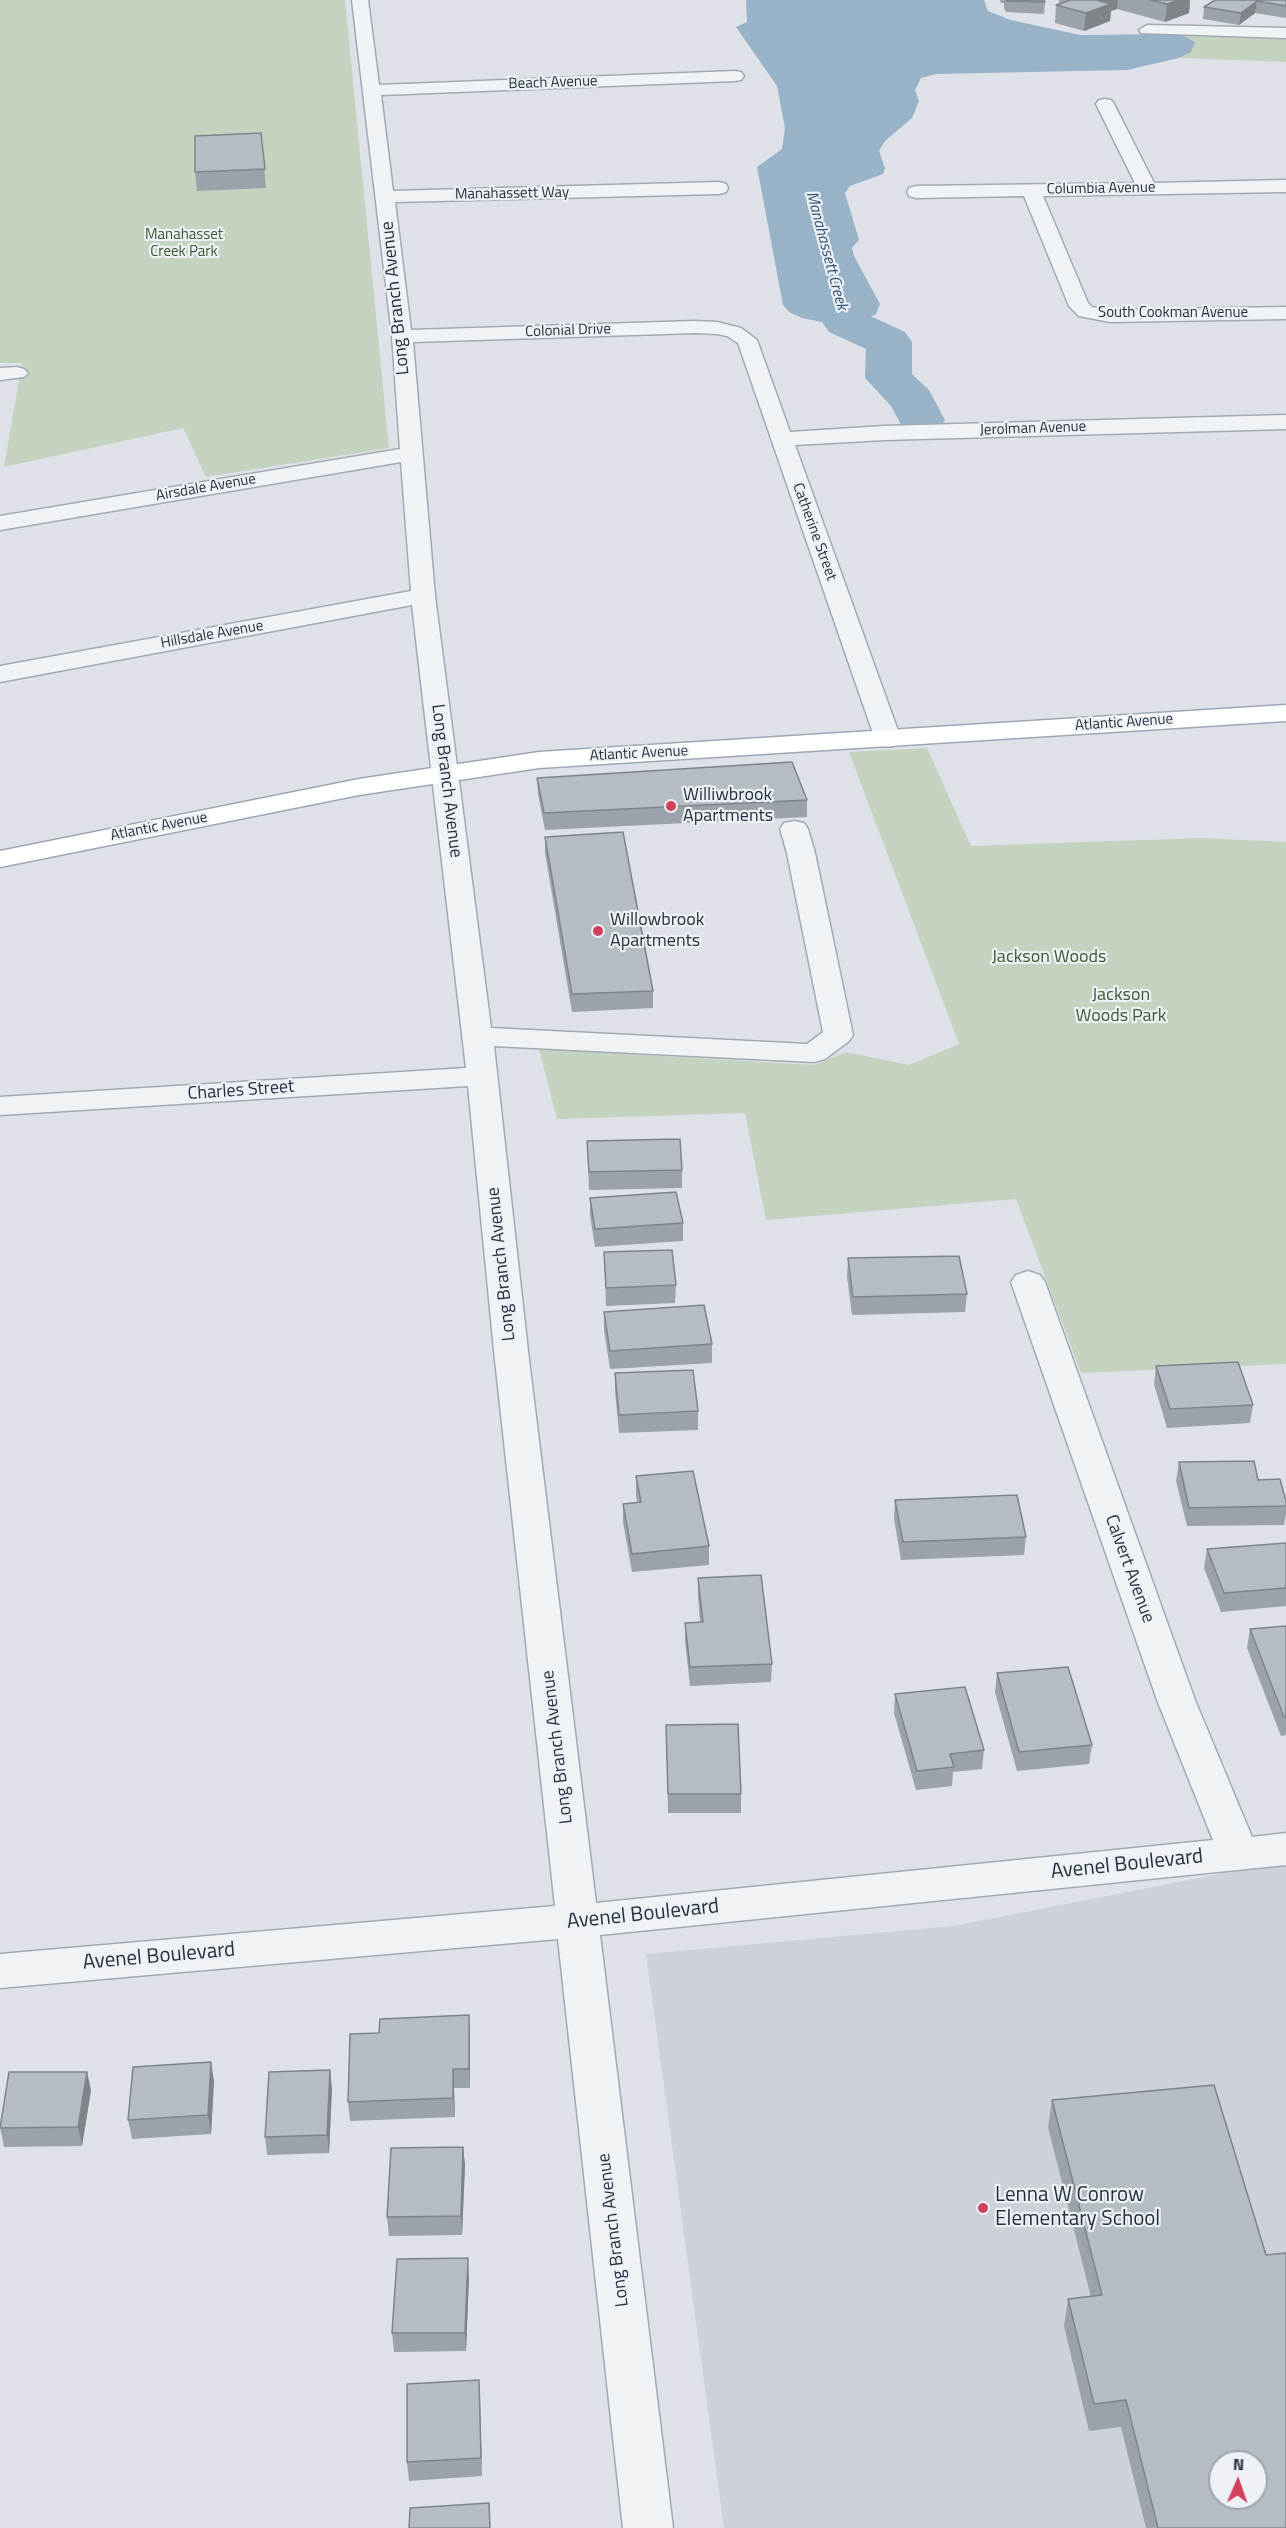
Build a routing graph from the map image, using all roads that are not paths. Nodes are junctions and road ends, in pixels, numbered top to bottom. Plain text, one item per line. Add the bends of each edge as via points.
1 (360, 0) edge
2 (1146, 30) dead end
3 (1286, 33) edge
4 (735, 76) dead end
5 (371, 90) junction
6 (1105, 104) dead end
7 (1286, 186) edge
8 (719, 188) dead end
9 (1147, 188) junction
10 (1032, 190) junction
11 (916, 192) dead end
12 (385, 197) junction
13 (1286, 313) edge
14 (734, 333) joint
15 (402, 336) junction
16 (1286, 422) edge
17 (781, 438) junction
18 (411, 453) junction
19 (0, 523) edge
20 (423, 596) junction
21 (0, 674) edge
22 (1286, 713) edge
23 (888, 739) junction
24 (445, 774) junction
25 (794, 829) dead end
26 (0, 859) edge
27 (478, 1036) junction
28 (482, 1076) junction
29 (0, 1106) edge
30 (1028, 1282) dead end
31 (1286, 1849) edge
32 (1238, 1853) junction
33 (578, 1922) junction
34 (0, 1971) edge
35 (648, 2528) edge

1 - 5 street, Long Branch Avenue
2 - 3 street
4 - 5 street, Beach Avenue
5 - 12 street, Long Branch Avenue
6 - 9 street
7 - 9 street, Columbia Avenue
8 - 12 street, Manahassett Way
9 - 10 street, Columbia Avenue
10 - 11 street, Columbia Avenue
10 - 13 street, South Cookman Avenue via 1079,306 1086,312 1110,316
12 - 15 street, Long Branch Avenue
14 - 15 street, Colonial Drive via 695,327
14 - 17 street, Catherine Street via 747,340
15 - 18 street, Long Branch Avenue
16 - 17 street, Jerolman Avenue
17 - 23 street, Catherine Street
18 - 19 street, Airsdale Avenue
18 - 20 street, Long Branch Avenue
20 - 21 street, Hillsdale Avenue
20 - 24 street, Long Branch Avenue
22 - 23 main road, Atlantic Avenue
23 - 24 main road, Atlantic Avenue via 539,760
24 - 26 main road, Atlantic Avenue via 359,787
24 - 27 street, Long Branch Avenue
25 - 27 street via 838,1035 814,1053
27 - 28 street, Long Branch Avenue
28 - 29 street, Charles Street
28 - 33 street, Long Branch Avenue
30 - 32 street, Calvert Avenue via 1176,1700
31 - 32 street, Avenel Boulevard
32 - 33 street, Avenel Boulevard
33 - 34 street, Avenel Boulevard
33 - 35 street, Long Branch Avenue

